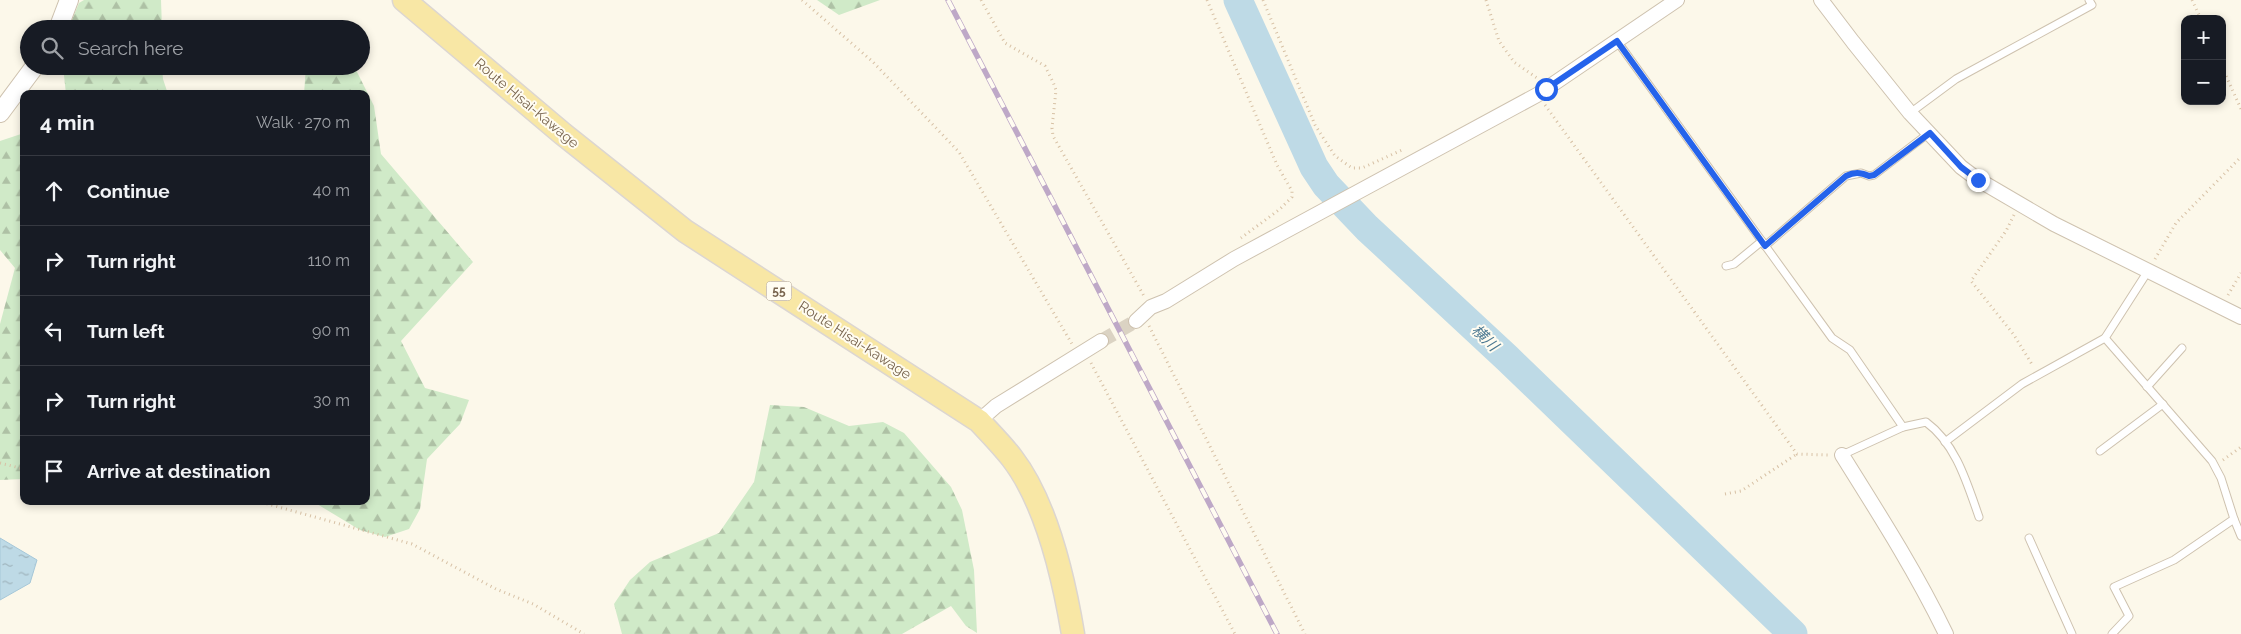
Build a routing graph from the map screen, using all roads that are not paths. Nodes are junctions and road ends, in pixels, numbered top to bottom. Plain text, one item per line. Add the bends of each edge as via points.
1 (69, 0) edge
2 (404, 0) edge
3 (1677, 0) edge
4 (1821, 0) edge
5 (2089, 0) edge
6 (61, 20) edge
7 (1617, 41) junction
8 (29, 75) edge
9 (0, 113) edge
10 (1910, 113) junction
11 (1930, 133) junction
12 (1764, 244) junction
13 (1726, 266) dead end
14 (2148, 271) junction
15 (1143, 314) tunnel mouth
16 (2241, 317) edge
17 (2105, 338) junction
18 (1100, 340) tunnel mouth
19 (2182, 348) dead end
20 (2147, 387) junction
21 (2163, 404) junction
22 (979, 422) junction
23 (1903, 427) junction
24 (1945, 442) junction
25 (2100, 451) dead end
26 (1842, 455) joint
27 (1979, 517) dead end
28 (2234, 519) junction
29 (2241, 536) edge
30 (2029, 538) dead end
31 (1073, 634) edge
32 (1946, 634) edge
33 (2072, 634) edge
34 (2112, 634) edge

1 - 6 street
2 - 22 main road, Route Hisai-Kawage / 55 via 563,134 685,231
3 - 7 street
4 - 10 street
5 - 10 lane via 2092,5 1956,79
7 - 12 lane
7 - 15 street via 1542,92 1234,259
8 - 9 street
10 - 11 street
11 - 12 lane via 1874,175 1852,173 1846,176
11 - 14 street via 1961,167 2018,204
12 - 13 lane
12 - 23 lane via 1832,338 1850,350
14 - 16 street
14 - 17 lane
17 - 20 lane
17 - 24 lane via 2022,384
18 - 22 street via 996,406
19 - 20 lane
20 - 21 lane
21 - 25 lane
21 - 28 lane via 2215,467
22 - 31 main road, Route Hisai-Kawage / 55 via 1012,458 1039,505
23 - 24 lane via 1926,422
23 - 26 lane
24 - 27 lane via 1963,471
26 - 32 street via 1891,531
28 - 29 lane
28 - 34 lane via 2174,560 2114,587 2129,616
30 - 33 lane

